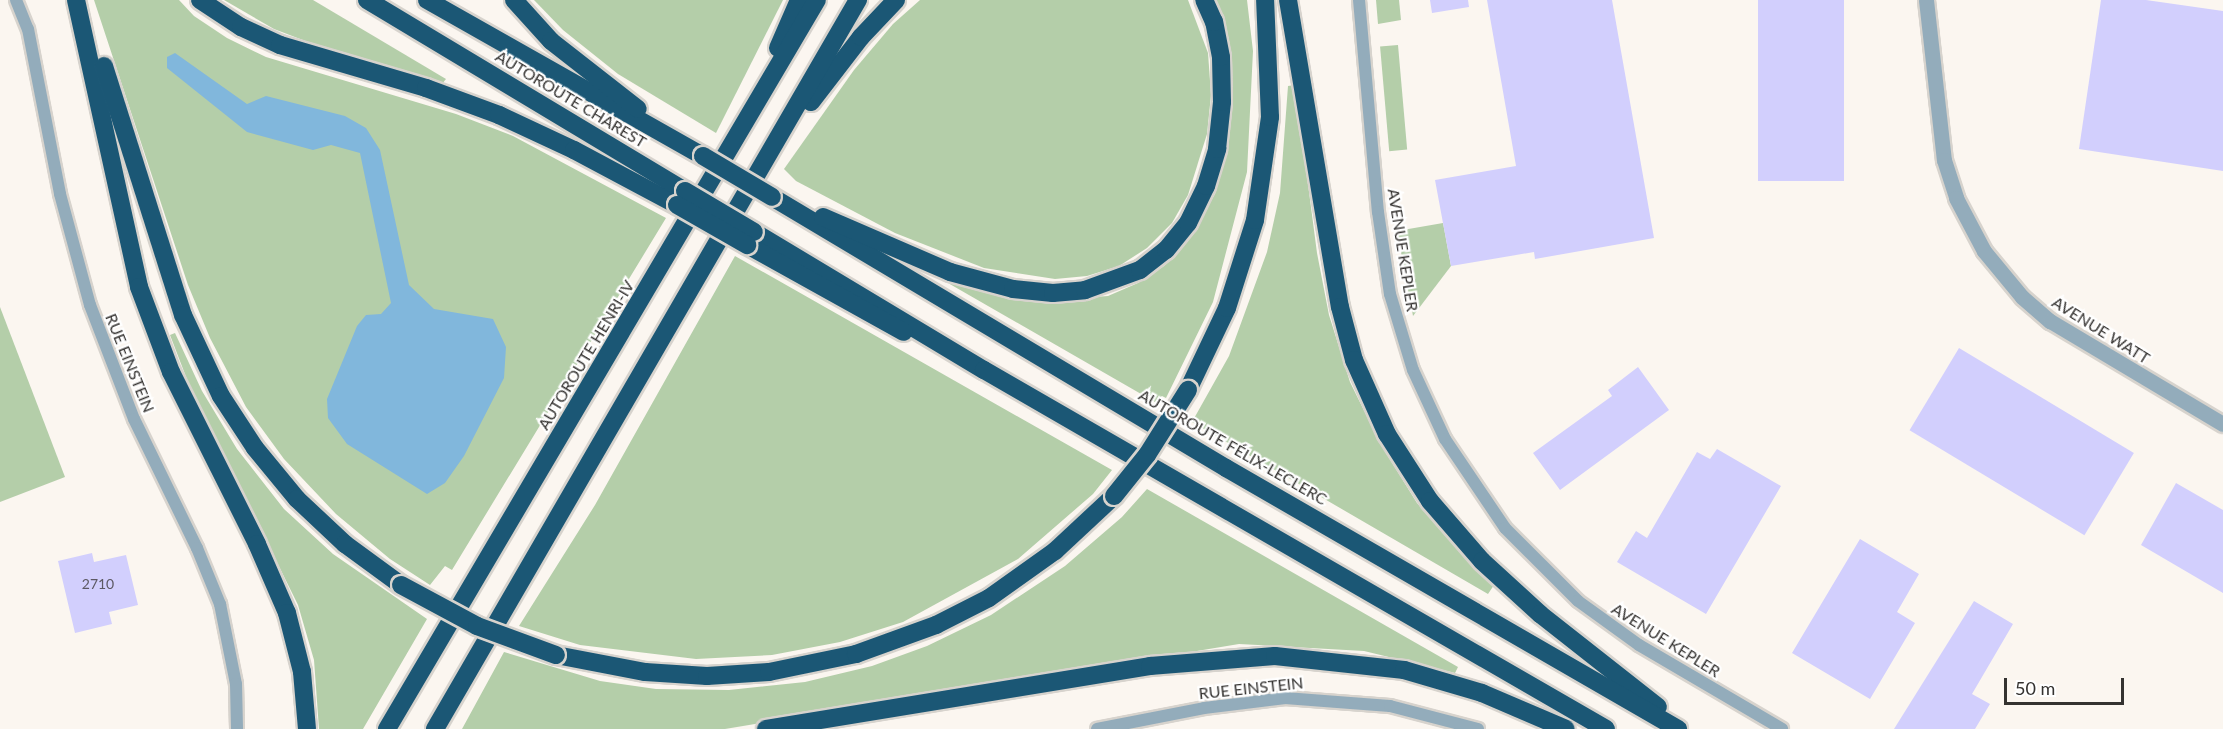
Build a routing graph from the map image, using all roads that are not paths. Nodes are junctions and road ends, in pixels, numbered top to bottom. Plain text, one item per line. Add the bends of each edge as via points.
1 (16, 0) edge
2 (76, 0) edge
3 (200, 0) edge
4 (367, 0) edge
5 (427, 0) edge
6 (513, 0) edge
7 (799, 0) edge
8 (817, 0) edge
9 (858, 0) edge
10 (896, 0) edge
11 (1204, 0) edge
12 (1265, 0) edge
13 (1288, 0) edge
14 (1359, 0) edge
15 (1926, 0) edge
16 (744, 126) junction
17 (777, 143) junction
18 (681, 144) junction
19 (681, 198) junction
20 (777, 200) junction
21 (2223, 424) edge
22 (237, 729) edge
23 (307, 729) edge
24 (387, 729) edge
25 (436, 729) edge
26 (766, 729) edge
27 (1097, 729) edge
28 (1478, 729) edge
29 (1566, 729) edge
30 (1606, 729) edge
31 (1678, 729) edge
32 (1686, 729) edge
33 (1782, 729) edge

1 - 22 street, RUE EINSTEIN via 28,28 60,194 90,305 134,419 220,604 236,684
2 - 12 highway, bridge via 106,71 183,315 221,396 255,448 297,499 345,544 401,585 477,626 556,655 645,672 707,676 801,667 856,654 936,625 990,598 1055,551 1114,496 1147,455 1188,390 1227,308 1255,220 1270,117
2 - 23 highway via 139,287 183,399 257,543 287,613 302,672
3 - 19 highway via 241,27 280,45 426,88 499,115
4 - 19 highway, AUTOROUTE CHAREST
5 - 18 highway, AUTOROUTE CHAREST
6 - 18 highway via 558,47
7 - 16 highway
8 - 16 highway, AUTOROUTE HENRI-IV
9 - 17 highway
10 - 17 highway via 861,37
11 - 20 highway via 1219,38 1223,80 1221,126 1212,169 1198,204 1178,236 1153,260 1126,276 1099,287 1070,292 992,285
13 - 32 highway via 1340,307 1354,360 1387,434 1430,501 1482,561 1540,614
14 - 33 street, AVENUE KEPLER via 1379,221 1390,294 1421,392 1445,440 1505,528 1578,601 1639,645
15 - 21 street, AVENUE WATT via 1944,160 1956,198 1984,251 2022,297 2050,321
16 - 24 highway, AUTOROUTE HENRI-IV
17 - 25 highway
18 - 20 highway, AUTOROUTE CHAREST, bridge
19 - 30 highway, AUTOROUTE CHAREST, bridge
20 - 31 highway, AUTOROUTE FÉLIX-LECLERC via 1226,468
26 - 29 highway via 1150,666 1275,656 1358,662 1431,677 1482,693
27 - 28 street, RUE EINSTEIN via 1204,708 1312,698 1398,708

